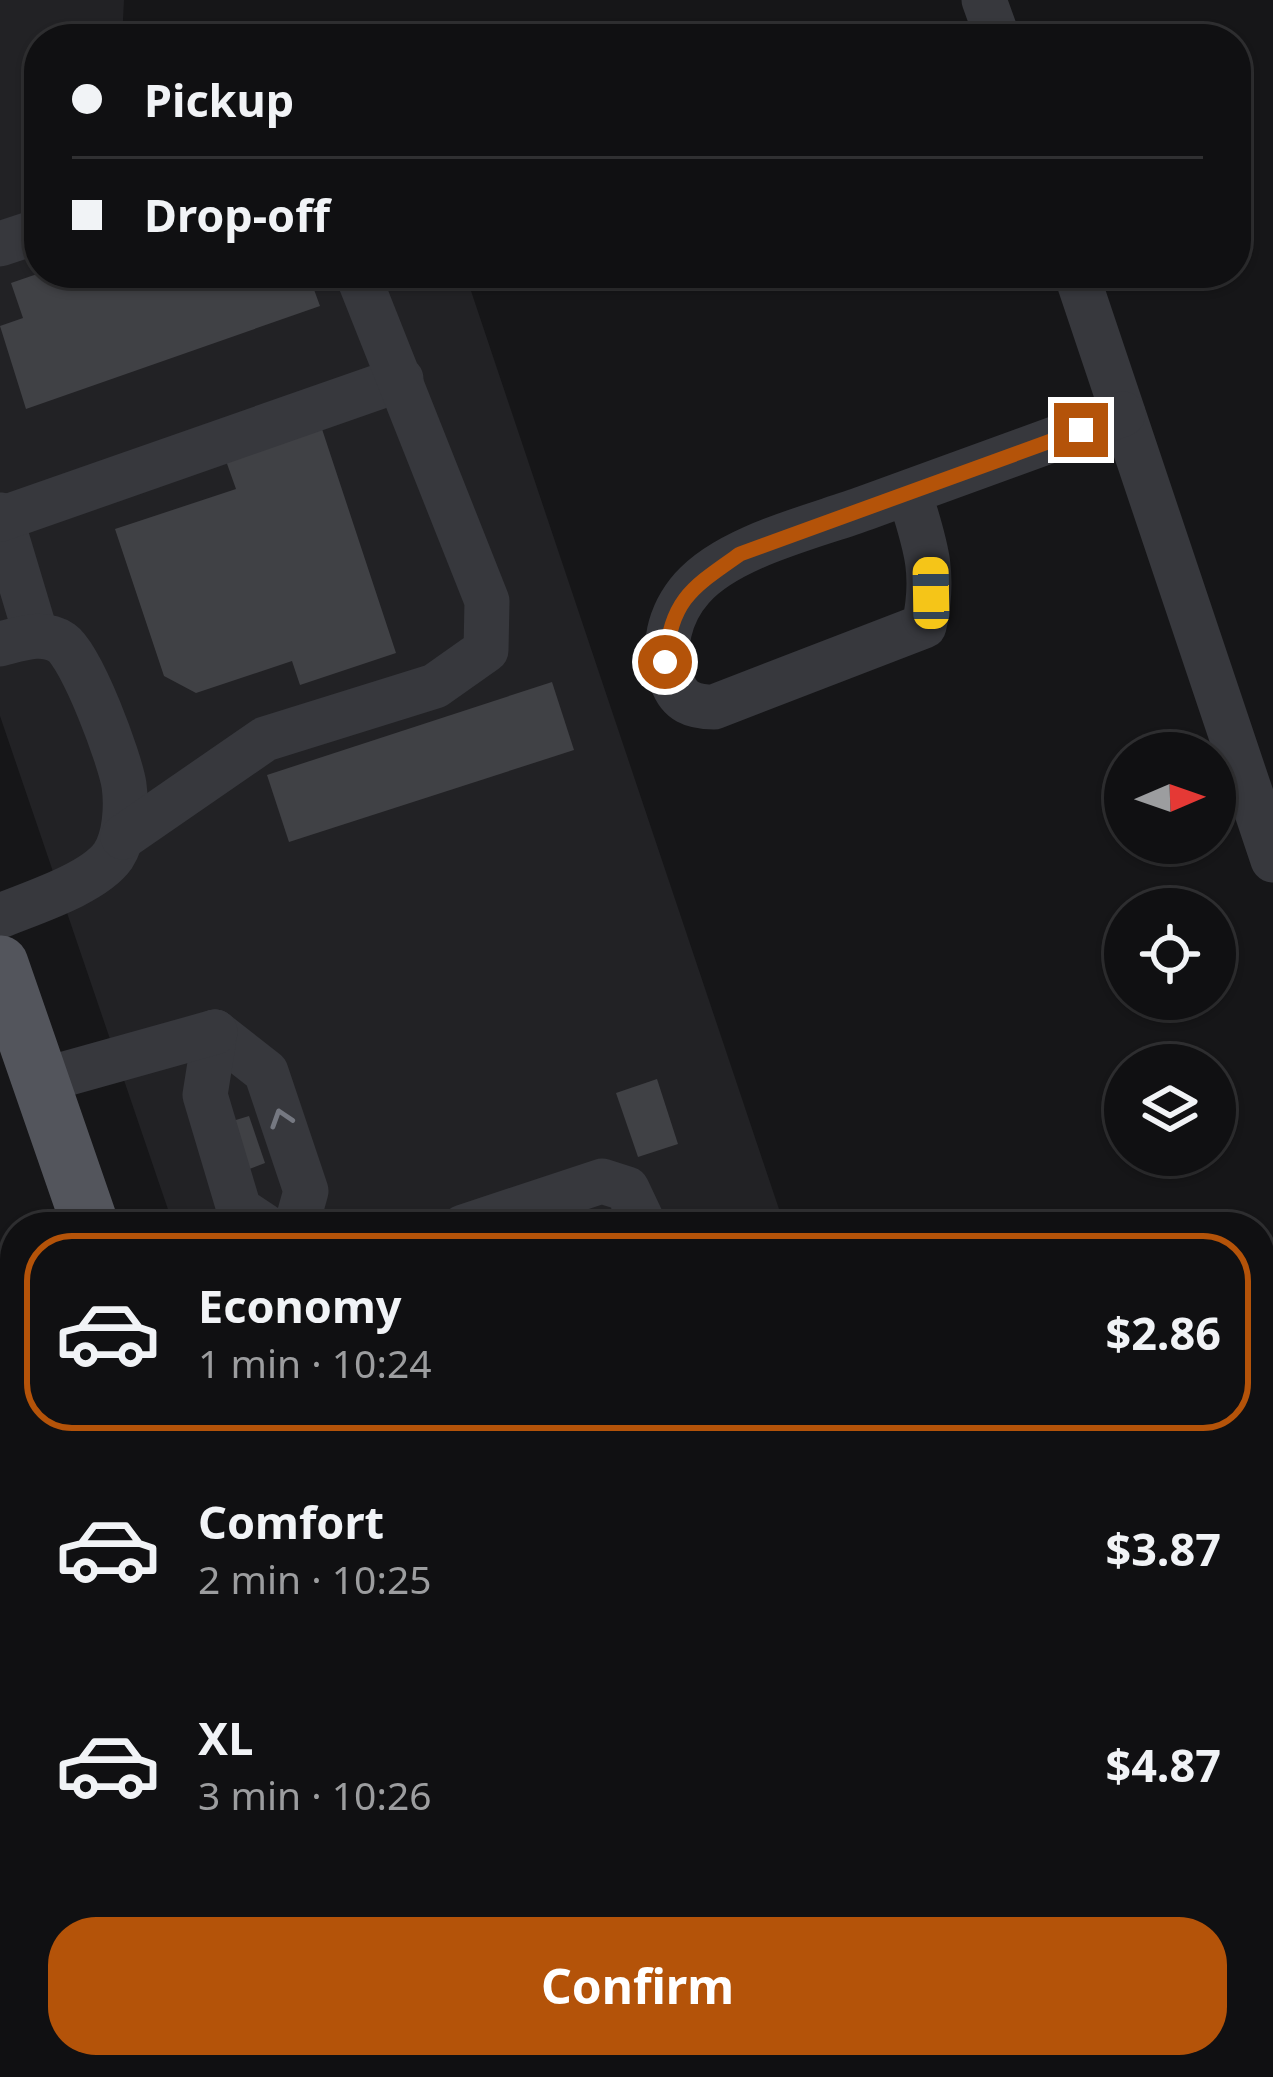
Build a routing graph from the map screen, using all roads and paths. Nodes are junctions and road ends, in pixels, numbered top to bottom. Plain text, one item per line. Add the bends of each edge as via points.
1 (363, 288) edge
2 (1081, 288) edge
3 (401, 380) junction
4 (1124, 415) junction
5 (909, 492) junction
6 (1, 517) edge
7 (18, 639) edge
8 (123, 837) junction
9 (1273, 860) edge
10 (0, 916) edge
11 (0, 964) edge
12 (215, 1032) junction
13 (40, 1081) junction
14 (86, 1212) edge
15 (244, 1212) edge
16 (300, 1212) edge
17 (508, 1212) edge
18 (638, 1212) edge

1 - 3 street
2 - 4 street
3 - 6 street
3 - 8 street via 487,601 486,650 435,686 265,740
4 - 5 street
4 - 9 street
5 - 5 street via 740,554 693,587 670,623 665,662 676,694 695,707 714,706 924,626 931,561
6 - 7 street
7 - 8 street via 62,643 83,668 124,784
8 - 10 street via 111,860
11 - 13 main road
12 - 13 street
12 - 15 street via 205,1095
16 -> 12 street via 306,1191 266,1072
13 - 14 main road
17 - 18 street via 602,1181 627,1189

